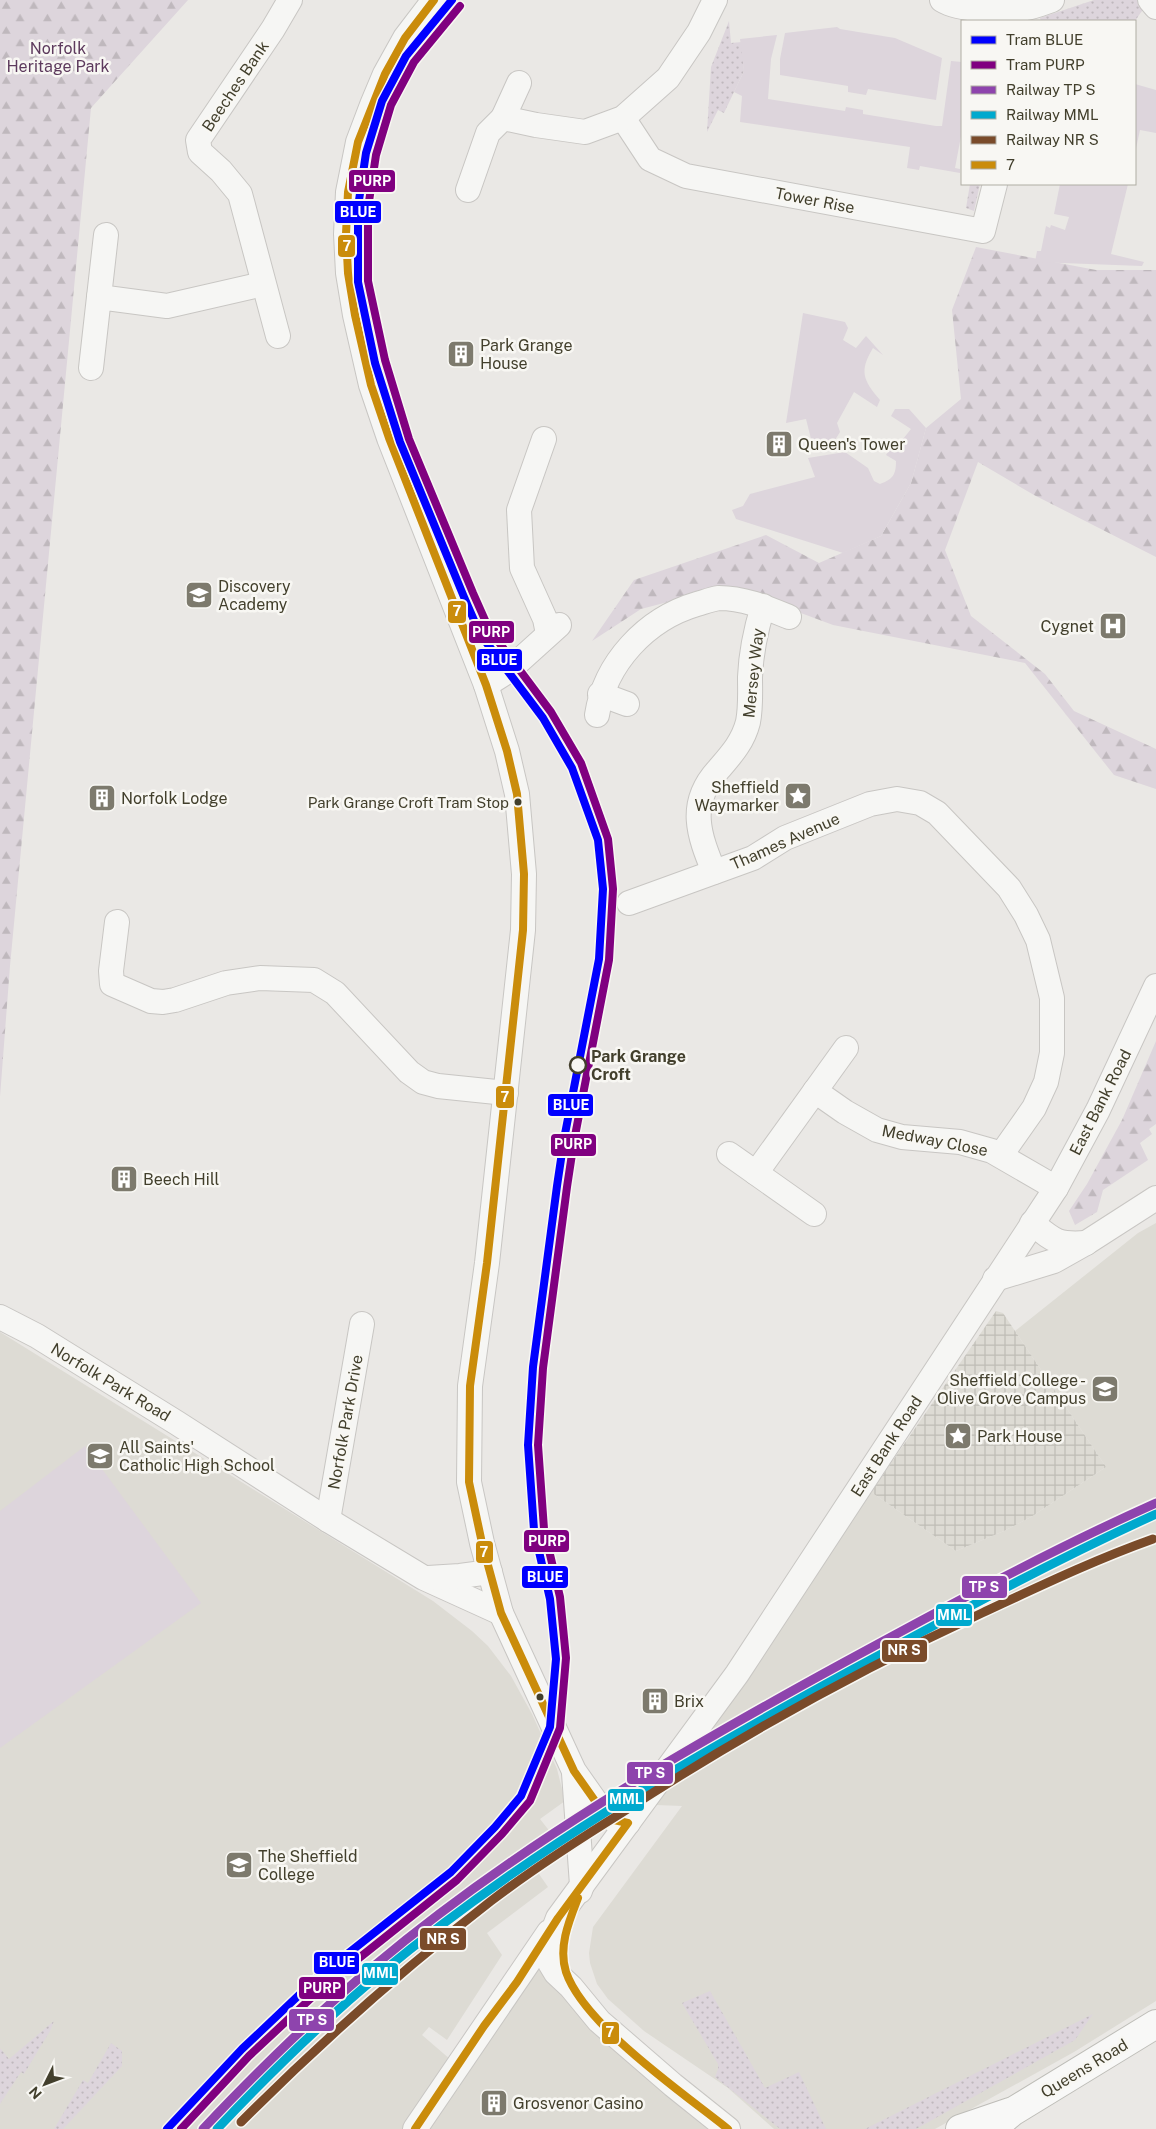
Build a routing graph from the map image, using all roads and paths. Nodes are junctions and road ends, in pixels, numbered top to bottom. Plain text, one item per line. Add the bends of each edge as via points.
1 (290, 0) edge
2 (434, 0) edge
3 (715, 0) edge
4 (942, 0) edge
5 (1052, 0) edge
6 (1150, 0) edge
7 (1156, 8) edge
8 (1026, 15) edge
9 (519, 83) dead end
10 (503, 118) junction
11 (623, 118) junction
12 (995, 185) edge
13 (468, 190) dead end
14 (106, 236) dead end
15 (263, 284) junction
16 (99, 297) junction
17 (278, 336) dead end
18 (91, 368) dead end
19 (544, 439) dead end
20 (764, 606) junction
21 (789, 617) dead end
22 (486, 686) junction
23 (627, 704) dead end
24 (714, 872) junction
25 (630, 902) dead end
26 (117, 922) dead end
27 (1156, 986) edge
28 (846, 1048) dead end
29 (815, 1091) junction
30 (506, 1093) junction
31 (729, 1154) dead end
32 (1002, 1155) junction
33 (756, 1173) junction
34 (1056, 1188) junction
35 (1156, 1198) edge
36 (814, 1214) dead end
37 (1032, 1223) junction
38 (1086, 1244) junction
39 (995, 1280) junction
40 (0, 1318) edge
41 (362, 1324) dead end
42 (328, 1520) junction
43 (490, 1572) junction
44 (424, 1578) junction
45 (501, 1613) junction
46 (574, 1771) junction
47 (628, 1823) junction
48 (582, 1885) junction
49 (558, 1918) junction
50 (517, 1982) junction
51 (571, 1987) junction
52 (1156, 2024) edge
53 (1002, 2120) edge
54 (415, 2129) edge
55 (728, 2129) edge
56 (960, 2129) edge

1 - 15 street, Beeches Bank via 198,140 200,152 222,171 240,194
2 - 22 street via 405,38 385,74 358,142 348,192 348,273 363,354 389,438
3 - 11 street via 699,32 668,78
4 - 8 street via 963,8
5 - 8 street
6 - 7 street
9 - 10 street
10 - 11 street via 585,132
10 - 13 street via 488,133
11 - 12 street, Tower Rise via 650,159 686,176 983,231
14 - 16 street
15 - 16 street via 167,306
15 - 17 street, Beeches Bank
16 - 18 street
19 - 22 street via 519,510 522,568 545,619 555,629
20 - 21 street, Mersey Way
20 - 23 street, Mersey Way via 718,598 671,613 654,624 618,662 598,705
20 - 24 street, Mersey Way via 755,633 747,725 736,749 707,783 697,816
22 - 30 street via 513,776 524,874 524,930
24 - 25 street, Thames Avenue
24 - 32 street, Thames Avenue via 753,858 786,838 870,804 897,800 920,803 937,814 1009,888 1038,940 1050,990 1052,1053 1046,1082 1034,1108
26 - 30 street via 112,984 151,1001 163,1002 226,983 260,978 314,980 335,993 409,1072 423,1082
27 - 34 street, East Bank Road via 1098,1110
28 - 29 street
29 - 32 street, Medway Close via 877,1130 902,1137 960,1142
29 - 33 street
30 - 43 street via 470,1386 469,1482
31 - 33 street
32 - 34 street, Medway Close
33 - 36 street
34 - 37 street, East Bank Road
35 - 38 street
37 - 38 street via 1056,1242
37 - 39 street, East Bank Road
38 - 39 street via 1054,1261
39 - 47 street, East Bank Road via 737,1674
40 - 42 street, Norfolk Park Road via 37,1336
41 - 42 street, Norfolk Park Drive
42 - 44 street, Norfolk Park Road
43 - 44 street
43 - 45 street
44 - 45 street, Norfolk Park Road
45 - 46 street
46 - 47 street via 605,1815
46 - 48 street
47 - 48 street, East Bank Road
48 - 49 street, East Bank Road
48 - 51 street, East Bank Road via 564,1932 563,1952
49 - 50 street
49 - 51 street, East Bank Road via 549,1942 550,1963
50 - 51 street via 545,1978
50 - 54 street
51 - 55 street via 600,2021
52 - 53 highway, Queens Road
53 - 56 highway, Queens Road

